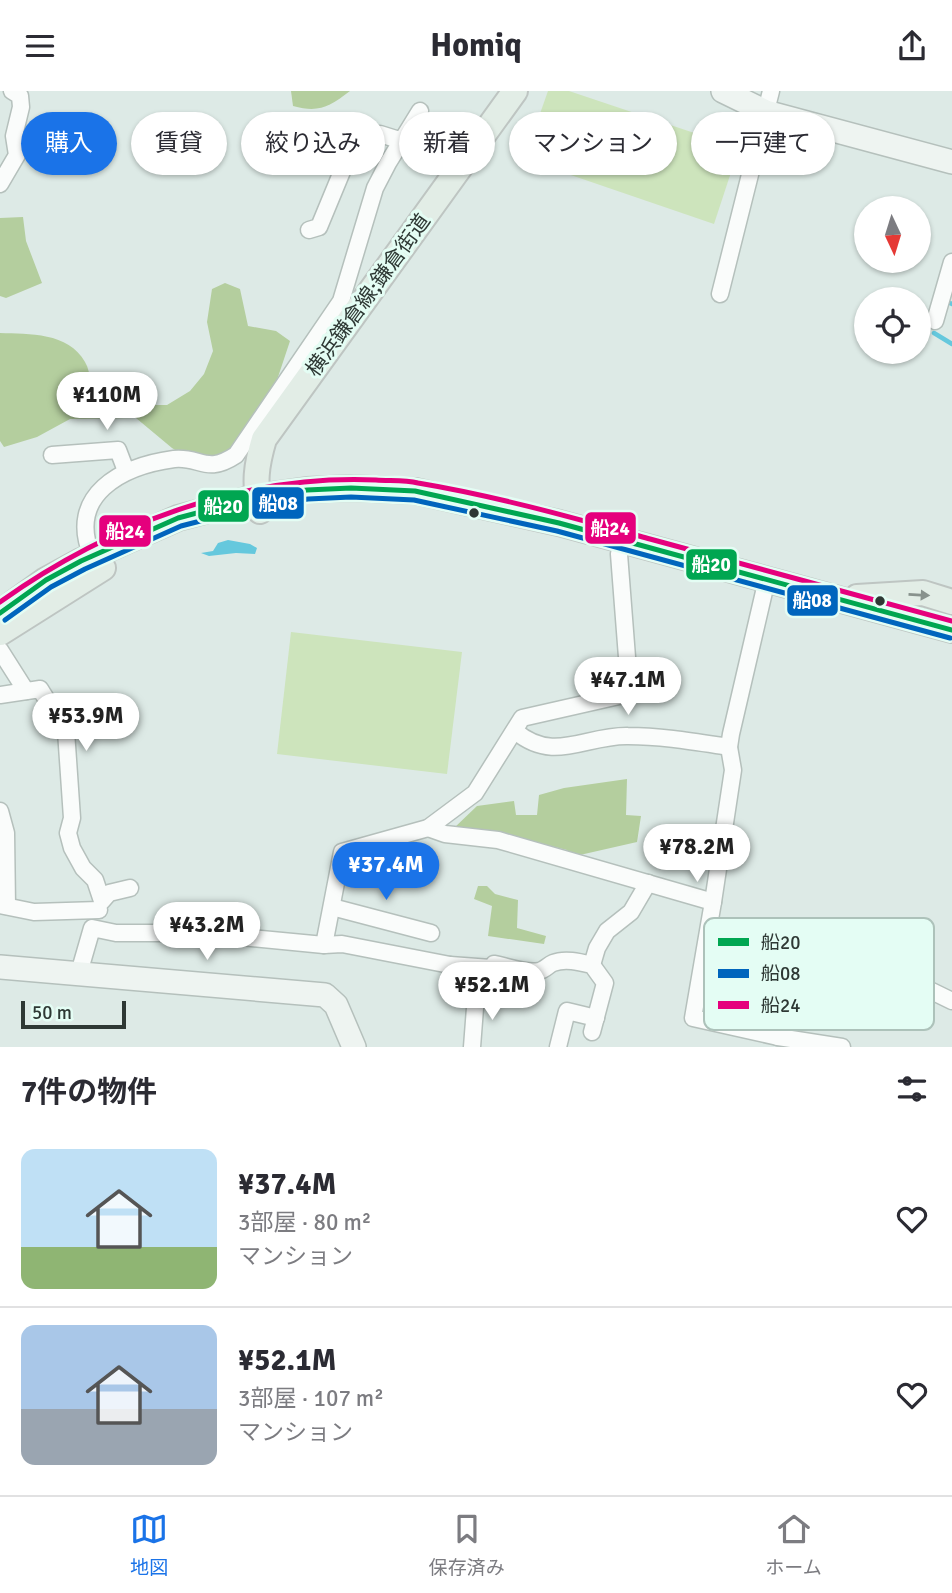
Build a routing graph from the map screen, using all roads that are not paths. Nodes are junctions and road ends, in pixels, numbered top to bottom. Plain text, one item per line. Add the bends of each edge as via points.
1 (12, 91) edge
2 (515, 91) edge
3 (723, 91) edge
4 (769, 101) edge
5 (495, 119) edge
6 (399, 141) edge
7 (399, 146) edge
8 (952, 162) edge
9 (455, 175) edge
10 (0, 184) edge
11 (309, 230) dead end
12 (952, 262) edge
13 (720, 294) dead end
14 (354, 295) junction
15 (935, 321) dead end
16 (52, 455) dead end
17 (126, 471) junction
18 (259, 504) junction
19 (623, 540) junction
20 (92, 556) junction
21 (767, 579) junction
22 (836, 598) junction
23 (952, 602) edge
24 (0, 613) edge
25 (952, 630) edge
26 (0, 633) edge
27 (0, 650) edge
28 (26, 691) junction
29 (0, 695) edge
30 (515, 731) junction
31 (729, 747) junction
32 (0, 811) edge
33 (428, 828) junction
34 (648, 883) junction
35 (130, 888) dead end
36 (713, 902) junction
37 (4, 905) edge
38 (100, 905) junction
39 (332, 907) junction
40 (710, 918) edge
41 (92, 928) junction
42 (431, 933) dead end
43 (324, 945) junction
44 (704, 954) edge
45 (450, 965) junction
46 (592, 965) junction
47 (0, 967) edge
48 (79, 973) junction
49 (934, 992) edge
50 (952, 1001) edge
51 (704, 1020) edge
52 (747, 1030) edge
53 (776, 1030) edge
54 (778, 1037) junction
55 (354, 1047) edge
56 (472, 1047) edge
57 (558, 1047) edge
58 (842, 1047) edge

1 - 10 street via 20,96 22,107 14,129 17,155
2 - 5 main road, 横浜鎌倉線;鎌倉街道
3 - 4 street
4 - 8 street
4 - 13 street
6 - 11 street via 380,134 355,140 319,227
7 - 14 street via 375,188
9 - 14 main road, 横浜鎌倉線;鎌倉街道
12 - 15 street
14 - 17 street via 341,301 236,454 215,465 176,459
14 - 18 main road, 横浜鎌倉線;鎌倉街道 via 264,439 256,467
16 - 17 street via 118,450
17 - 20 street via 114,477 91,503 86,541
18 - 19 main road via 307,490 415,491
18 - 20 main road via 178,518
18 - 26 main road via 91,573
19 - 21 main road
19 - 30 street via 619,554 626,692 522,718
20 - 24 main road via 46,580
21 - 22 main road
21 - 31 street
22 -> 23 main road via 923,593
22 - 25 main road
27 - 28 street
28 - 29 street
28 - 38 street via 40,689 66,731 72,818 68,833 83,868 95,880
30 - 31 street via 526,741 551,749 624,735
30 - 33 street via 475,793
31 - 36 street via 733,770
32 - 37 street via 6,833
33 - 34 street via 498,840
33 - 39 street via 342,852
34 - 36 street
34 - 46 street via 631,912 607,931
35 - 38 street via 109,893
36 - 40 street
37 - 38 street via 34,912
38 - 41 street
39 - 42 street
39 - 43 street
41 - 43 street
41 - 48 street
43 - 45 street via 342,944
44 - 51 street via 693,1018
45 - 46 street via 491,968 494,964 540,971 552,963
45 - 56 street via 475,995
46 - 57 street via 605,983 594,1025 567,1011
47 - 48 street
48 - 55 street via 325,995 336,1005
49 - 50 street
52 - 54 street
53 - 54 street
54 - 58 street

